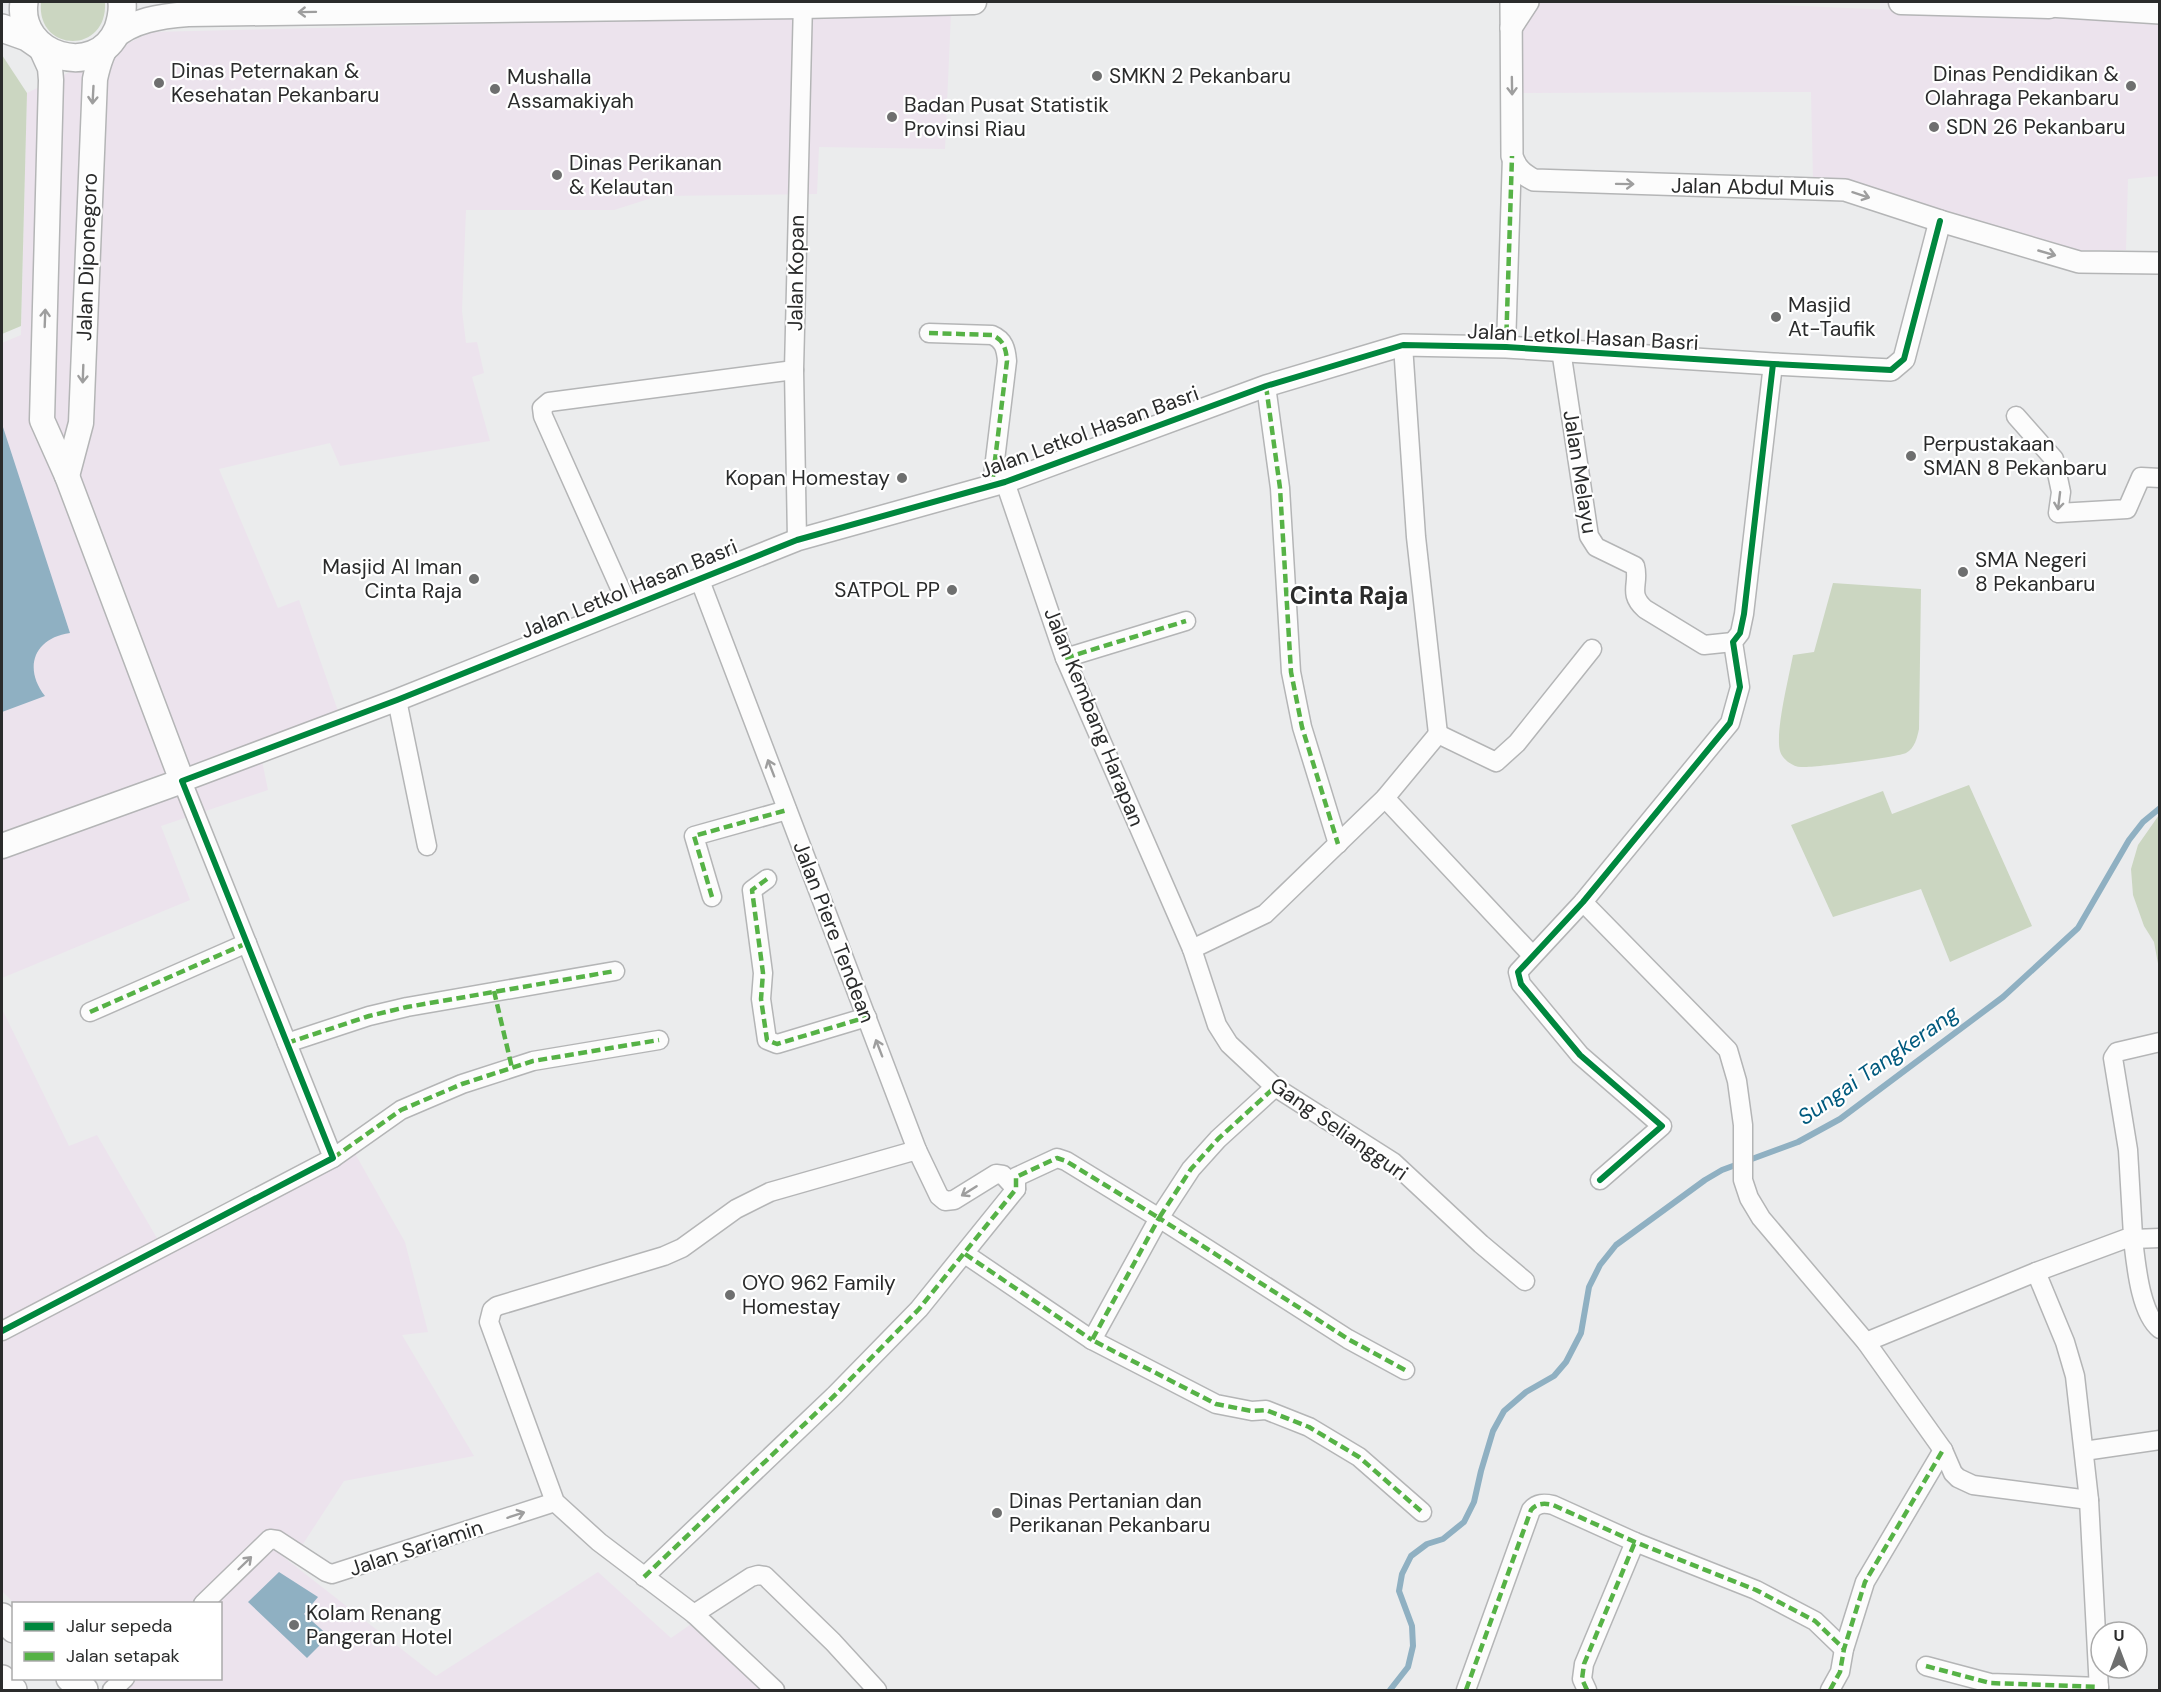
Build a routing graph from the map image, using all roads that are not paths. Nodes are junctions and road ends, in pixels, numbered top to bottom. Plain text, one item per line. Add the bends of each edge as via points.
1 (24, 2) edge
2 (122, 2) edge
3 (974, 2) edge
4 (1510, 2) edge
5 (1528, 2) edge
6 (1901, 2) edge
7 (803, 4) edge
8 (2050, 4) edge
9 (2160, 13) edge
10 (2, 28) edge
11 (1511, 28) junction
12 (111, 40) junction
13 (40, 46) junction
14 (1512, 156) junction
15 (1940, 221) junction
16 (2160, 263) edge
17 (929, 333) dead end
18 (1403, 345) junction
19 (1506, 347) junction
20 (1561, 350) junction
21 (1773, 364) junction
22 (794, 370) junction
23 (1266, 386) junction
24 (2016, 416) dead end
25 (67, 476) junction
26 (2160, 478) edge
27 (999, 483) junction
28 (797, 540) junction
29 (699, 579) junction
30 (628, 606) junction
31 (1186, 621) dead end
32 (1733, 642) junction
33 (1592, 650) dead end
34 (1065, 658) junction
35 (397, 700) junction
36 (1438, 734) junction
37 (182, 781) junction
38 (1385, 798) junction
39 (787, 810) junction
40 (1338, 844) junction
41 (2, 846) edge
42 (427, 846) dead end
43 (767, 879) dead end
44 (712, 897) dead end
45 (1583, 902) junction
46 (247, 943) junction
47 (1192, 949) junction
48 (1532, 955) junction
49 (615, 971) dead end
50 (90, 1012) dead end
51 (867, 1017) junction
52 (658, 1040) dead end
53 (2160, 1042) edge
54 (287, 1043) junction
55 (1275, 1087) junction
56 (917, 1150) junction
57 (333, 1158) junction
58 (1600, 1180) dead end
59 (1016, 1189) junction
60 (1159, 1218) junction
61 (2133, 1238) junction
62 (2160, 1238) edge
63 (965, 1254) junction
64 (2036, 1272) junction
65 (1525, 1281) dead end
66 (2160, 1329) edge
67 (2, 1331) edge
68 (1092, 1340) junction
69 (1866, 1342) junction
70 (1405, 1370) dead end
71 (2160, 1440) edge
72 (1943, 1450) junction
73 (2084, 1450) junction
74 (2089, 1500) junction
75 (555, 1502) junction
76 (1422, 1512) dead end
77 (1635, 1542) junction
78 (644, 1577) junction
79 (204, 1602) edge
80 (694, 1614) junction
81 (1844, 1649) junction
82 (1926, 1666) dead end
83 (2, 1679) edge
84 (72, 1680) edge
85 (2099, 1689) edge
86 (13, 1690) edge
87 (84, 1690) edge
88 (775, 1690) edge
89 (877, 1690) edge
90 (1466, 1690) edge
91 (1587, 1690) edge
92 (1830, 1690) edge

1 - 13 main road via 25,21
2 - 12 main road via 121,20
3 - 7 main road
4 - 11 street
5 - 11 street
6 - 8 main road
7 -> 12 main road via 188,14 141,22
7 - 22 street, Jalan Kopan
8 - 9 street
10 - 13 main road
11 -> 14 street
12 - 13 main road via 94,54 80,58 52,54
12 -> 25 main road, Jalan Diponegoro via 94,79 81,423
25 -> 13 main road, Jalan Diponegoro via 42,420 51,80
14 -> 15 street, Jalan Abdul Muis via 1523,174 1534,180 1845,190
14 - 19 street
15 -> 16 street, Jalan Abdul Muis via 2079,262
15 - 21 street, Jalan Letkol Hasan Basri via 1904,359 1891,370
17 - 27 street via 992,334 1000,338 1006,349
18 - 19 street, Jalan Letkol Hasan Basri
18 - 23 street, Jalan Letkol Hasan Basri
18 - 36 street via 1416,537
19 - 20 street, Jalan Letkol Hasan Basri
20 - 21 street, Jalan Letkol Hasan Basri
20 - 32 street, Jalan Melayu via 1591,542 1635,566 1637,602 1645,609 1704,645
21 - 32 street via 1744,614 1740,633
22 - 28 street, Jalan Kopan
22 - 30 street via 549,402 542,408
23 - 27 street, Jalan Letkol Hasan Basri
23 - 40 street via 1280,488 1292,672 1302,727
24 -> 26 street via 2054,459 2061,492 2058,513 2127,509 2141,477
25 - 37 main road, Jalan Diponegoro
27 - 28 street, Jalan Letkol Hasan Basri
27 - 34 street, Jalan Kembang Harapan
28 - 29 street, Jalan Letkol Hasan Basri
29 - 30 street, Jalan Letkol Hasan Basri
39 -> 29 street, Jalan Piere Tendean
30 - 35 street, Jalan Letkol Hasan Basri
31 - 34 street
32 - 45 street via 1740,687 1730,723
33 - 36 street via 1517,743 1496,762
34 - 47 street, Jalan Kembang Harapan
35 - 37 street, Jalan Letkol Hasan Basri
35 - 42 street
36 - 38 street
37 - 41 main road, Jalan Letkol Hasan Basri
37 - 46 street
38 - 40 street
38 - 48 street
39 - 44 street via 694,836
39 - 51 street, Jalan Piere Tendean
40 - 47 street via 1265,914
43 - 51 street via 752,890 752,895 763,973 760,999 768,1040 777,1044
45 - 48 street
45 - 69 street via 1728,1050 1737,1081 1743,1125 1743,1180 1749,1198 1761,1218
46 - 50 street
46 - 54 street
47 - 55 street, Gang Seliangguri via 1217,1025 1228,1044
48 - 58 street via 1518,972 1521,984 1580,1055 1662,1126
49 - 54 street via 407,1007
56 -> 51 street, Jalan Piere Tendean
52 - 57 street via 533,1061 462,1084 401,1110
53 - 61 street via 2117,1052 2113,1058 2128,1150
54 - 57 street
55 - 60 street via 1191,1169
55 - 65 street, Gang Seliangguri via 1393,1162
59 -> 56 street, Jalan Piere Tendean via 1003,1175 996,1174 954,1200 945,1201
56 - 75 street via 770,1192 736,1209 682,1248 664,1256 492,1310 489,1322
57 - 67 street
59 - 60 street via 1016,1177 1057,1158
59 - 63 street
60 - 68 street
60 - 70 street via 1348,1340
61 - 62 street
61 - 64 street
61 - 66 street via 2139,1286 2154,1325
63 - 68 street
63 - 78 street via 919,1310 836,1395
64 - 69 street
64 - 73 street via 2066,1342
68 - 76 street via 1215,1404 1266,1410 1309,1426 1359,1457
69 - 72 street
71 - 73 street
72 - 74 street via 1953,1473 1973,1485
72 - 81 street via 1865,1582
73 - 74 street
74 - 85 street
75 - 78 street
79 -> 75 street, Jalan Sariamin via 270,1539 332,1574
77 - 81 street via 1756,1590 1815,1621
77 - 90 street via 1553,1505 1534,1506
77 - 91 street via 1584,1664 1582,1679
78 - 80 street
80 - 88 street
80 - 89 street via 751,1577 765,1576
81 - 92 street via 1840,1672
82 - 85 street via 1990,1683
83 - 86 main road
84 - 87 main road

